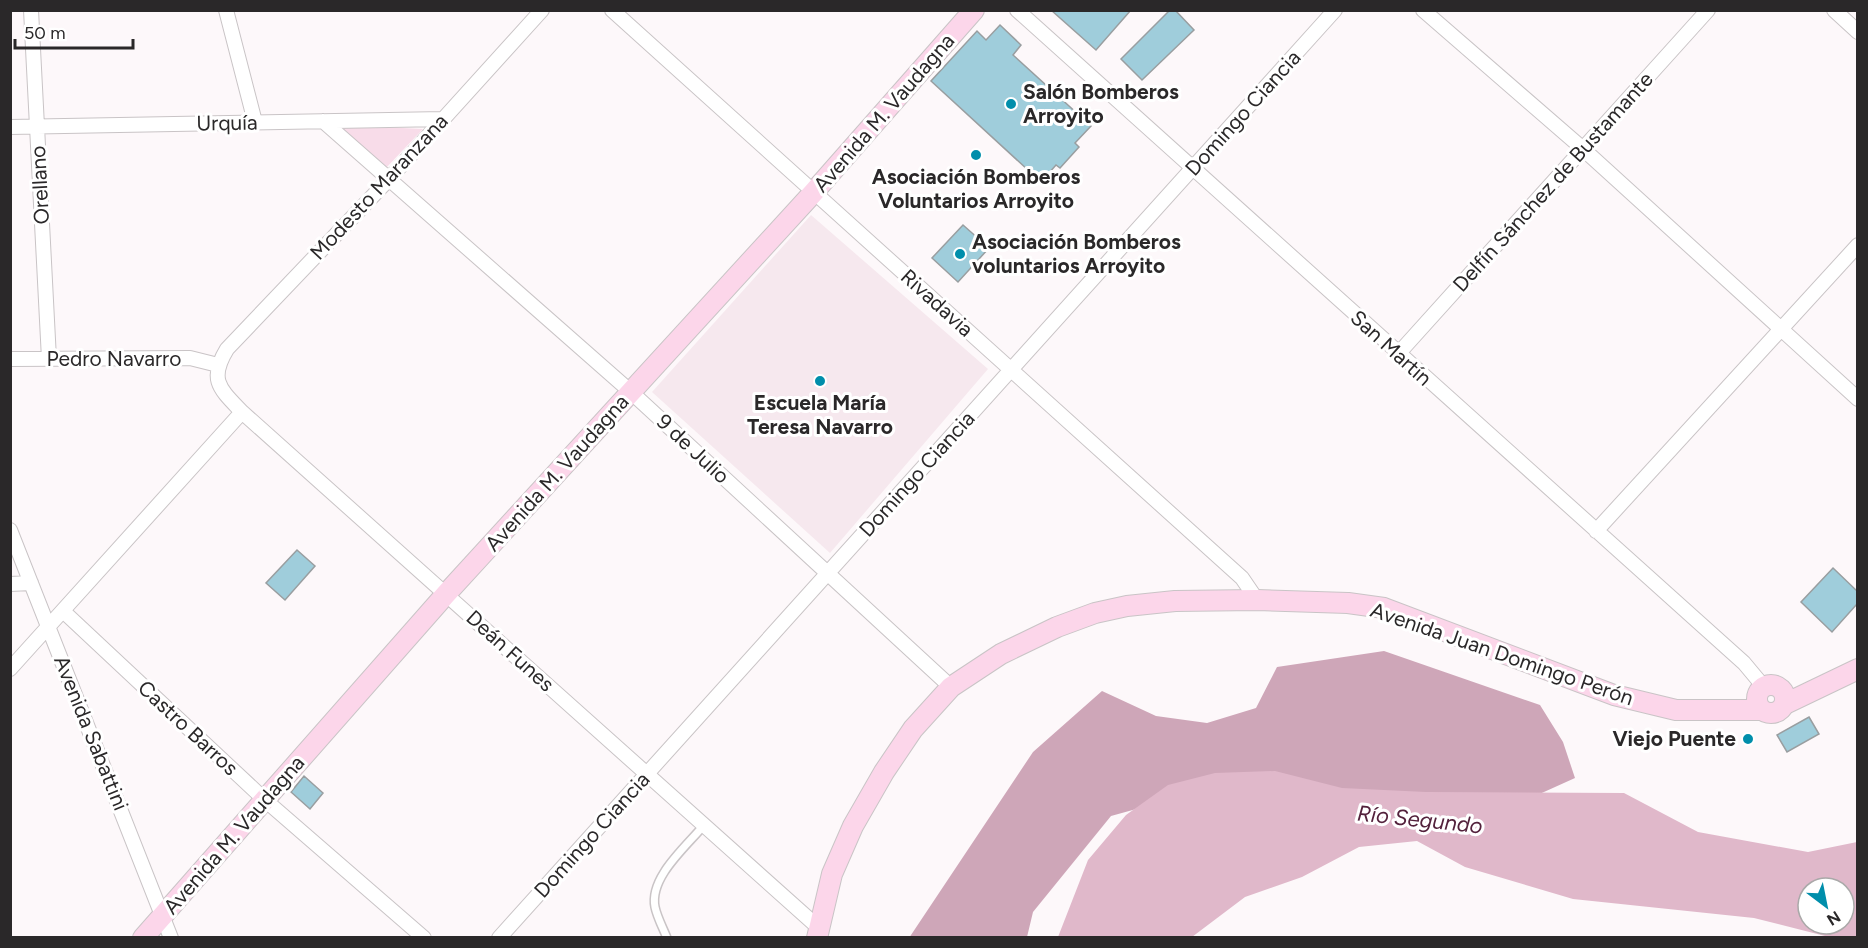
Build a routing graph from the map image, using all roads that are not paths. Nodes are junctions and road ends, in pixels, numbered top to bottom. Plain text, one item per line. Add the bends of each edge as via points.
1 (31, 10) edge
2 (226, 10) edge
3 (542, 10) edge
4 (612, 10) edge
5 (974, 10) edge
6 (1017, 10) edge
7 (1335, 10) edge
8 (1423, 10) edge
9 (1708, 10) edge
10 (1834, 10) edge
11 (1857, 32) edge
12 (443, 119) junction
13 (322, 121) junction
14 (255, 122) junction
15 (10, 127) edge
16 (38, 127) junction
17 (1582, 148) junction
18 (1192, 169) junction
19 (388, 179) junction
20 (813, 194) junction
21 (1857, 245) edge
22 (1781, 328) junction
23 (1398, 354) junction
24 (10, 359) edge
25 (49, 359) junction
26 (218, 365) junction
27 (1011, 369) junction
28 (631, 392) junction
29 (1857, 399) edge
30 (242, 412) junction
31 (10, 530) edge
32 (1596, 531) junction
33 (828, 574) junction
34 (31, 583) junction
35 (10, 584) edge
36 (446, 594) junction
37 (1257, 600) junction
38 (63, 611) junction
39 (49, 626) junction
40 (10, 669) edge
41 (1855, 670) edge
42 (951, 687) junction
43 (1770, 698) junction
44 (648, 775) junction
45 (265, 800) junction
46 (704, 825) junction
47 (163, 915) junction
48 (818, 933) edge
49 (143, 938) edge
50 (171, 938) edge
51 (424, 938) edge
52 (499, 938) edge
53 (667, 938) edge

1 - 16 street, Orellano
2 - 14 street
3 - 12 street, Modesto Maranzana
4 - 20 street, Rivadavia
5 - 20 main road, Avenida M. Vaudagna
6 - 18 street, San Martín
7 - 18 street, Domingo Ciancia
8 - 17 street
9 - 17 street, Delfín Sánchez de Bustamante
10 - 11 street
12 - 13 street, Urquía
12 - 19 street, Modesto Maranzana
13 - 14 street, Urquía
13 - 19 street, 9 de Julio
14 - 16 street, Urquía
15 - 16 street, Urquía
16 - 25 street, Orellano
17 - 22 street
17 - 23 street, Delfín Sánchez de Bustamante
18 - 23 street, San Martín
18 - 27 street, Domingo Ciancia
19 - 26 street, Modesto Maranzana via 226,349
19 - 28 street, 9 de Julio
20 - 27 street, Rivadavia
20 - 28 main road, Avenida M. Vaudagna
21 - 22 street
22 - 29 street
22 - 32 street
23 - 32 street, San Martín
24 - 25 street, Pedro Navarro
25 - 26 street, Pedro Navarro via 190,358
26 - 30 street, Deán Funes via 216,380 222,392
27 - 33 street, Domingo Ciancia
27 - 37 street, Rivadavia via 1242,578
28 - 33 street, 9 de Julio
28 - 36 main road, Avenida M. Vaudagna
30 - 36 street, Deán Funes
30 - 38 street
31 - 34 street, Avenida Sabattini
32 - 43 street, San Martín via 1744,663
33 - 42 street, 9 de Julio
33 - 44 street, Domingo Ciancia
34 - 35 street
34 - 39 street, Avenida Sabattini
36 - 44 street, Deán Funes
36 - 45 main road, Avenida M. Vaudagna
37 - 42 main road, Avenida Juan Domingo Perón via 1175,601 1095,613 1001,654
37 - 43 main road, Avenida Juan Domingo Perón via 1384,608 1614,695 1676,710
38 - 39 street
38 - 45 street, Castro Barros
39 - 40 street
39 - 47 street, Avenida Sabattini
41 - 43 main road
42 - 48 main road, Avenida Juan Domingo Perón via 913,729 853,826 832,874
44 - 46 street, Deán Funes
44 - 52 street, Domingo Ciancia
45 - 47 main road, Avenida M. Vaudagna
45 - 51 street, Castro Barros
46 - 48 street, Deán Funes
46 - 53 lane via 660,879 655,906
47 - 49 main road, Avenida M. Vaudagna
47 - 50 street, Avenida Sabattini

